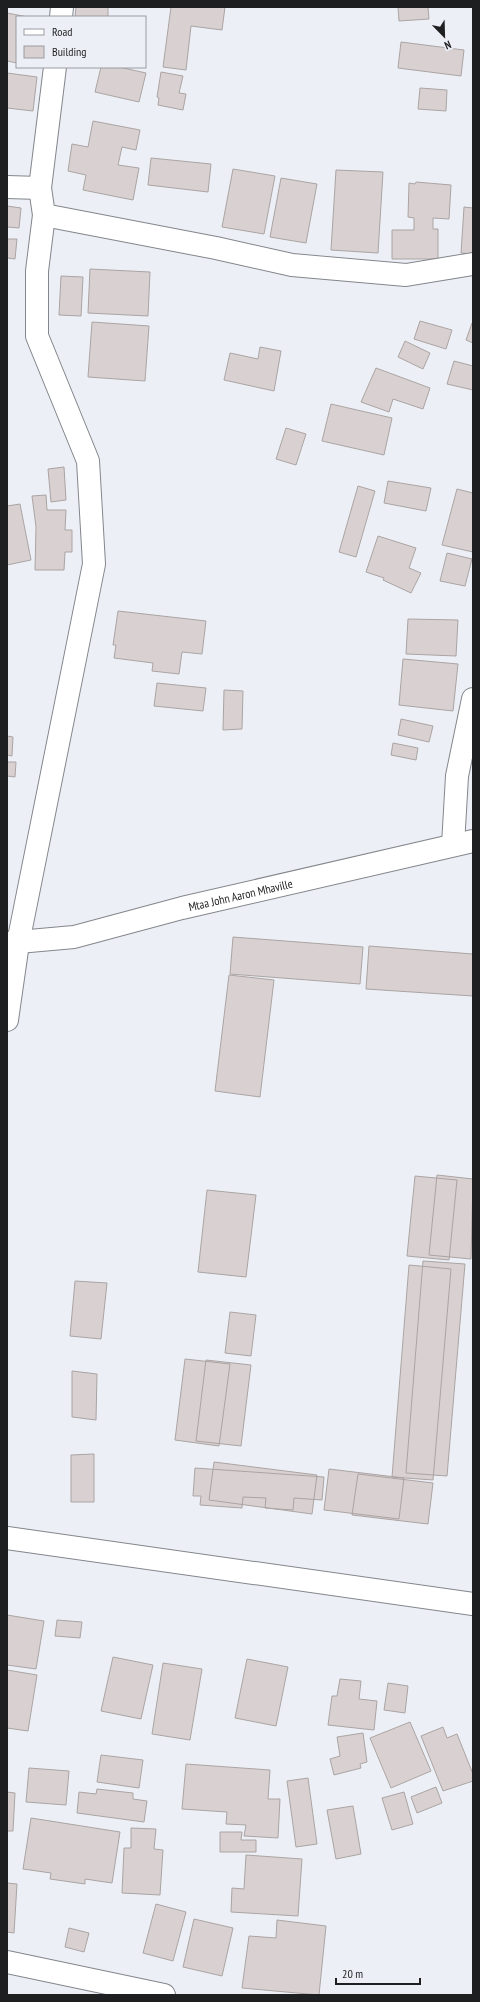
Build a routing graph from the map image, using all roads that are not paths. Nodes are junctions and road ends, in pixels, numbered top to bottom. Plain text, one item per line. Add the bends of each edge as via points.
1 (54, 68) edge
2 (7, 187) edge
3 (40, 188) junction
4 (44, 215) junction
5 (473, 264) edge
6 (473, 699) edge
7 (463, 843) edge
8 (13, 943) edge
9 (7, 1020) edge
10 (7, 1538) edge
11 (473, 1604) edge
12 (7, 1962) edge
13 (164, 1995) edge

1 - 3 street
2 - 3 street
3 - 4 street
4 - 5 street via 292,265 406,275
4 - 8 street via 37,271 36,336 88,461 94,564
6 - 7 street via 457,776
7 - 8 street, Mtaa John Aaron Mhaville via 182,908 74,938
8 - 9 street
10 - 11 street
12 - 13 street

